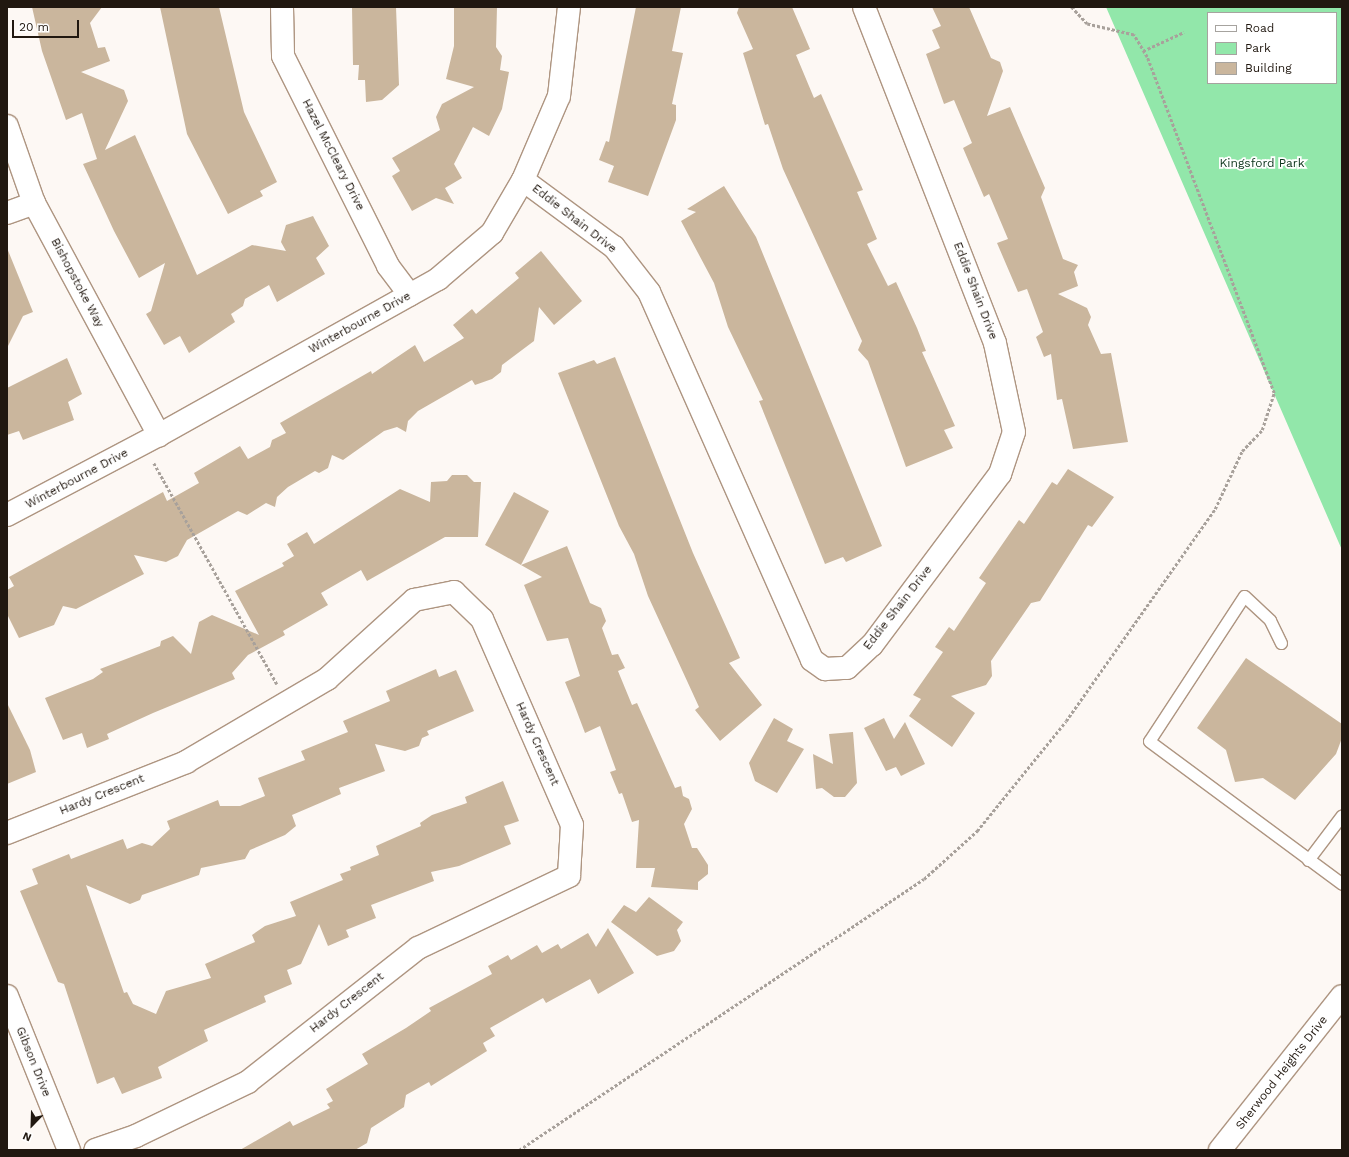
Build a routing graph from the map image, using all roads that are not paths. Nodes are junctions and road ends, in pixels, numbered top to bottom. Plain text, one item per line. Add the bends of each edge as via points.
1 (282, 7) edge
2 (569, 7) edge
3 (864, 7) edge
4 (7, 126) edge
5 (523, 180) junction
6 (34, 203) junction
7 (7, 213) edge
8 (410, 295) junction
9 (151, 440) junction
10 (7, 515) edge
11 (1281, 643) dead end
12 (1342, 815) edge
13 (7, 833) edge
14 (1308, 860) junction
15 (1342, 884) edge
16 (7, 996) edge
17 (1342, 996) edge
18 (69, 1150) edge
19 (96, 1150) edge
20 (1220, 1150) edge

1 - 8 street, Hazel McCleary Drive via 283,56 388,266
2 - 5 street, Winterbourne Drive via 559,96
3 - 5 street, Eddie Shain Drive via 995,343 1014,432 1000,474 872,645 847,668 825,669 812,660 650,292 614,247
4 - 6 street, Bishopstoke Way
5 - 8 street, Winterbourne Drive via 492,234 438,279
6 - 7 street
6 - 9 street, Bishopstoke Way
8 - 9 street, Winterbourne Drive
9 - 10 street, Winterbourne Drive
11 - 14 lane via 1270,620 1244,596 1149,741
12 - 14 lane
13 - 19 street, Hardy Crescent via 186,762 326,679 414,600 454,592 482,619 572,824 569,876 418,948 248,1082 136,1136
14 - 15 lane
16 - 18 street, Gibson Drive
17 - 20 street, Sherwood Heights Drive

